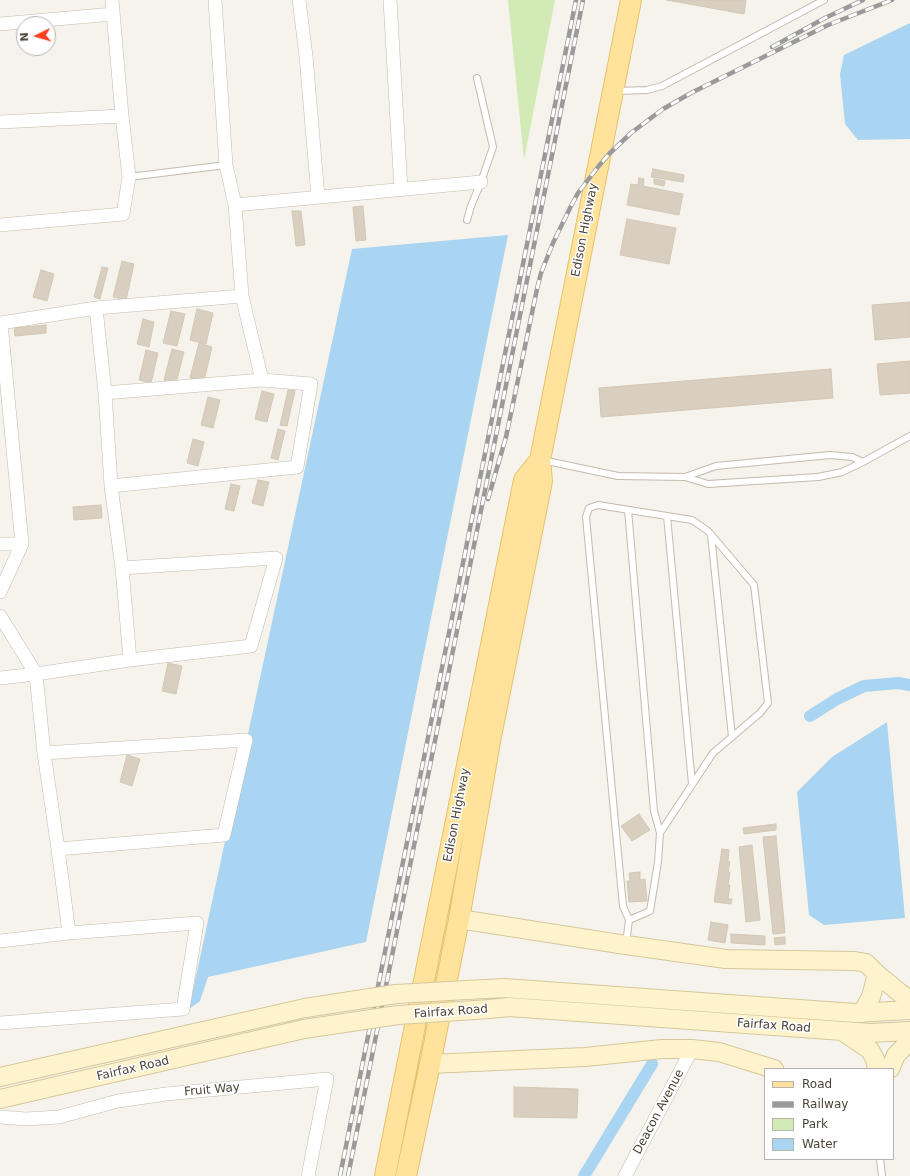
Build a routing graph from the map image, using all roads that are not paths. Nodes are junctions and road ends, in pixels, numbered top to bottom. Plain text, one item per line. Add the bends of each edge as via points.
1 (112, 0) edge
2 (214, 0) edge
3 (299, 0) edge
4 (390, 0) edge
5 (631, 0) edge
6 (824, 0) edge
7 (113, 14) junction
8 (0, 24) edge
9 (477, 78) dead end
10 (613, 92) junction
11 (122, 116) junction
12 (0, 122) edge
13 (226, 165) junction
14 (130, 177) junction
15 (481, 182) junction
16 (401, 190) junction
17 (318, 197) junction
18 (235, 205) junction
19 (467, 220) dead end
20 (0, 225) edge
21 (242, 296) junction
22 (96, 308) junction
23 (1, 323) edge
24 (262, 380) junction
25 (105, 393) junction
26 (910, 436) edge
27 (540, 460) junction
28 (863, 462) junction
29 (685, 477) junction
30 (111, 486) junction
31 (628, 510) junction
32 (667, 516) junction
33 (711, 535) junction
34 (0, 544) edge
35 (22, 544) junction
36 (122, 568) junction
37 (0, 592) edge
38 (0, 616) edge
39 (130, 660) junction
40 (36, 674) junction
41 (0, 678) edge
42 (732, 738) junction
43 (44, 753) junction
44 (692, 784) junction
45 (660, 832) junction
46 (58, 849) junction
47 (459, 919) junction
48 (629, 920) junction
49 (69, 933) junction
50 (0, 941) edge
51 (626, 945) junction
52 (877, 974) junction
53 (910, 1000) edge
54 (910, 1010) edge
55 (862, 1013) junction
56 (0, 1023) edge
57 (841, 1030) junction
58 (910, 1031) edge
59 (910, 1041) edge
60 (692, 1049) junction
61 (430, 1064) junction
62 (771, 1068) edge
63 (878, 1068) edge
64 (890, 1068) edge
65 (0, 1077) edge
66 (0, 1099) edge
67 (0, 1117) edge
68 (880, 1160) edge
69 (308, 1176) edge
70 (385, 1176) edge
71 (406, 1176) edge
72 (625, 1176) edge
73 (882, 1176) edge

1 - 7 street
2 - 13 street
3 - 17 street
4 - 16 street
5 - 10 main road, Edison Highway
6 - 10 lane via 662,86 647,90
7 - 8 street
7 - 11 street
9 - 15 lane via 493,147
10 - 27 main road, Edison Highway
11 - 12 street
11 - 14 street
13 - 14 lane
13 - 18 street
14 - 20 street via 123,214
15 - 16 street
15 - 19 lane
16 - 17 street
17 - 18 street
18 - 21 street
21 - 22 street
21 - 24 street
22 - 23 street
22 - 25 street
23 - 35 street
24 - 25 street
24 - 30 street via 311,384 297,467
25 - 30 street
26 - 28 lane
27 - 29 lane via 618,476
27 - 47 main road, Edison Highway via 542,481 491,736
27 - 70 main road, Edison Highway via 524,480
28 - 29 lane via 852,457 830,455 716,466
28 - 29 lane via 842,472 814,477 708,484
30 - 36 street
31 - 32 lane
31 - 45 lane via 654,811
31 - 48 lane via 598,505 589,508 586,516 623,906
32 - 33 lane via 692,520
32 - 44 lane
33 - 42 lane
33 - 42 lane via 754,585 768,703
34 - 35 street
35 - 37 street
36 - 39 street
36 - 39 street via 276,558 251,646
38 - 40 street
39 - 40 street
40 - 41 street
40 - 43 street
42 - 44 lane via 713,753
43 - 46 street
43 - 46 street via 246,740 224,835
44 - 45 lane
45 - 48 lane via 650,911
46 - 49 street
47 - 51 main road
47 - 61 main road, Edison Highway
48 - 51 lane
49 - 50 street
49 - 56 street via 197,923 183,1009
51 - 52 main road via 726,959 855,961 866,963
52 - 53 main road
52 - 55 main road via 871,997
54 - 55 main road, Fairfax Road
55 - 65 main road, Fairfax Road, bridge via 504,988 396,994 305,1008
57 - 58 main road, Fairfax Road via 871,1033
57 - 63 main road via 870,1050
57 - 66 main road, Fairfax Road, bridge via 509,1007 398,1015 304,1029
59 - 64 main road via 896,1055
60 - 61 main road
60 - 62 main road via 719,1052
60 - 72 street, Deacon Avenue
61 - 71 main road, Edison Highway
67 - 69 street, Fruit Way via 59,1117 118,1101 166,1094 327,1079
68 - 73 lane

